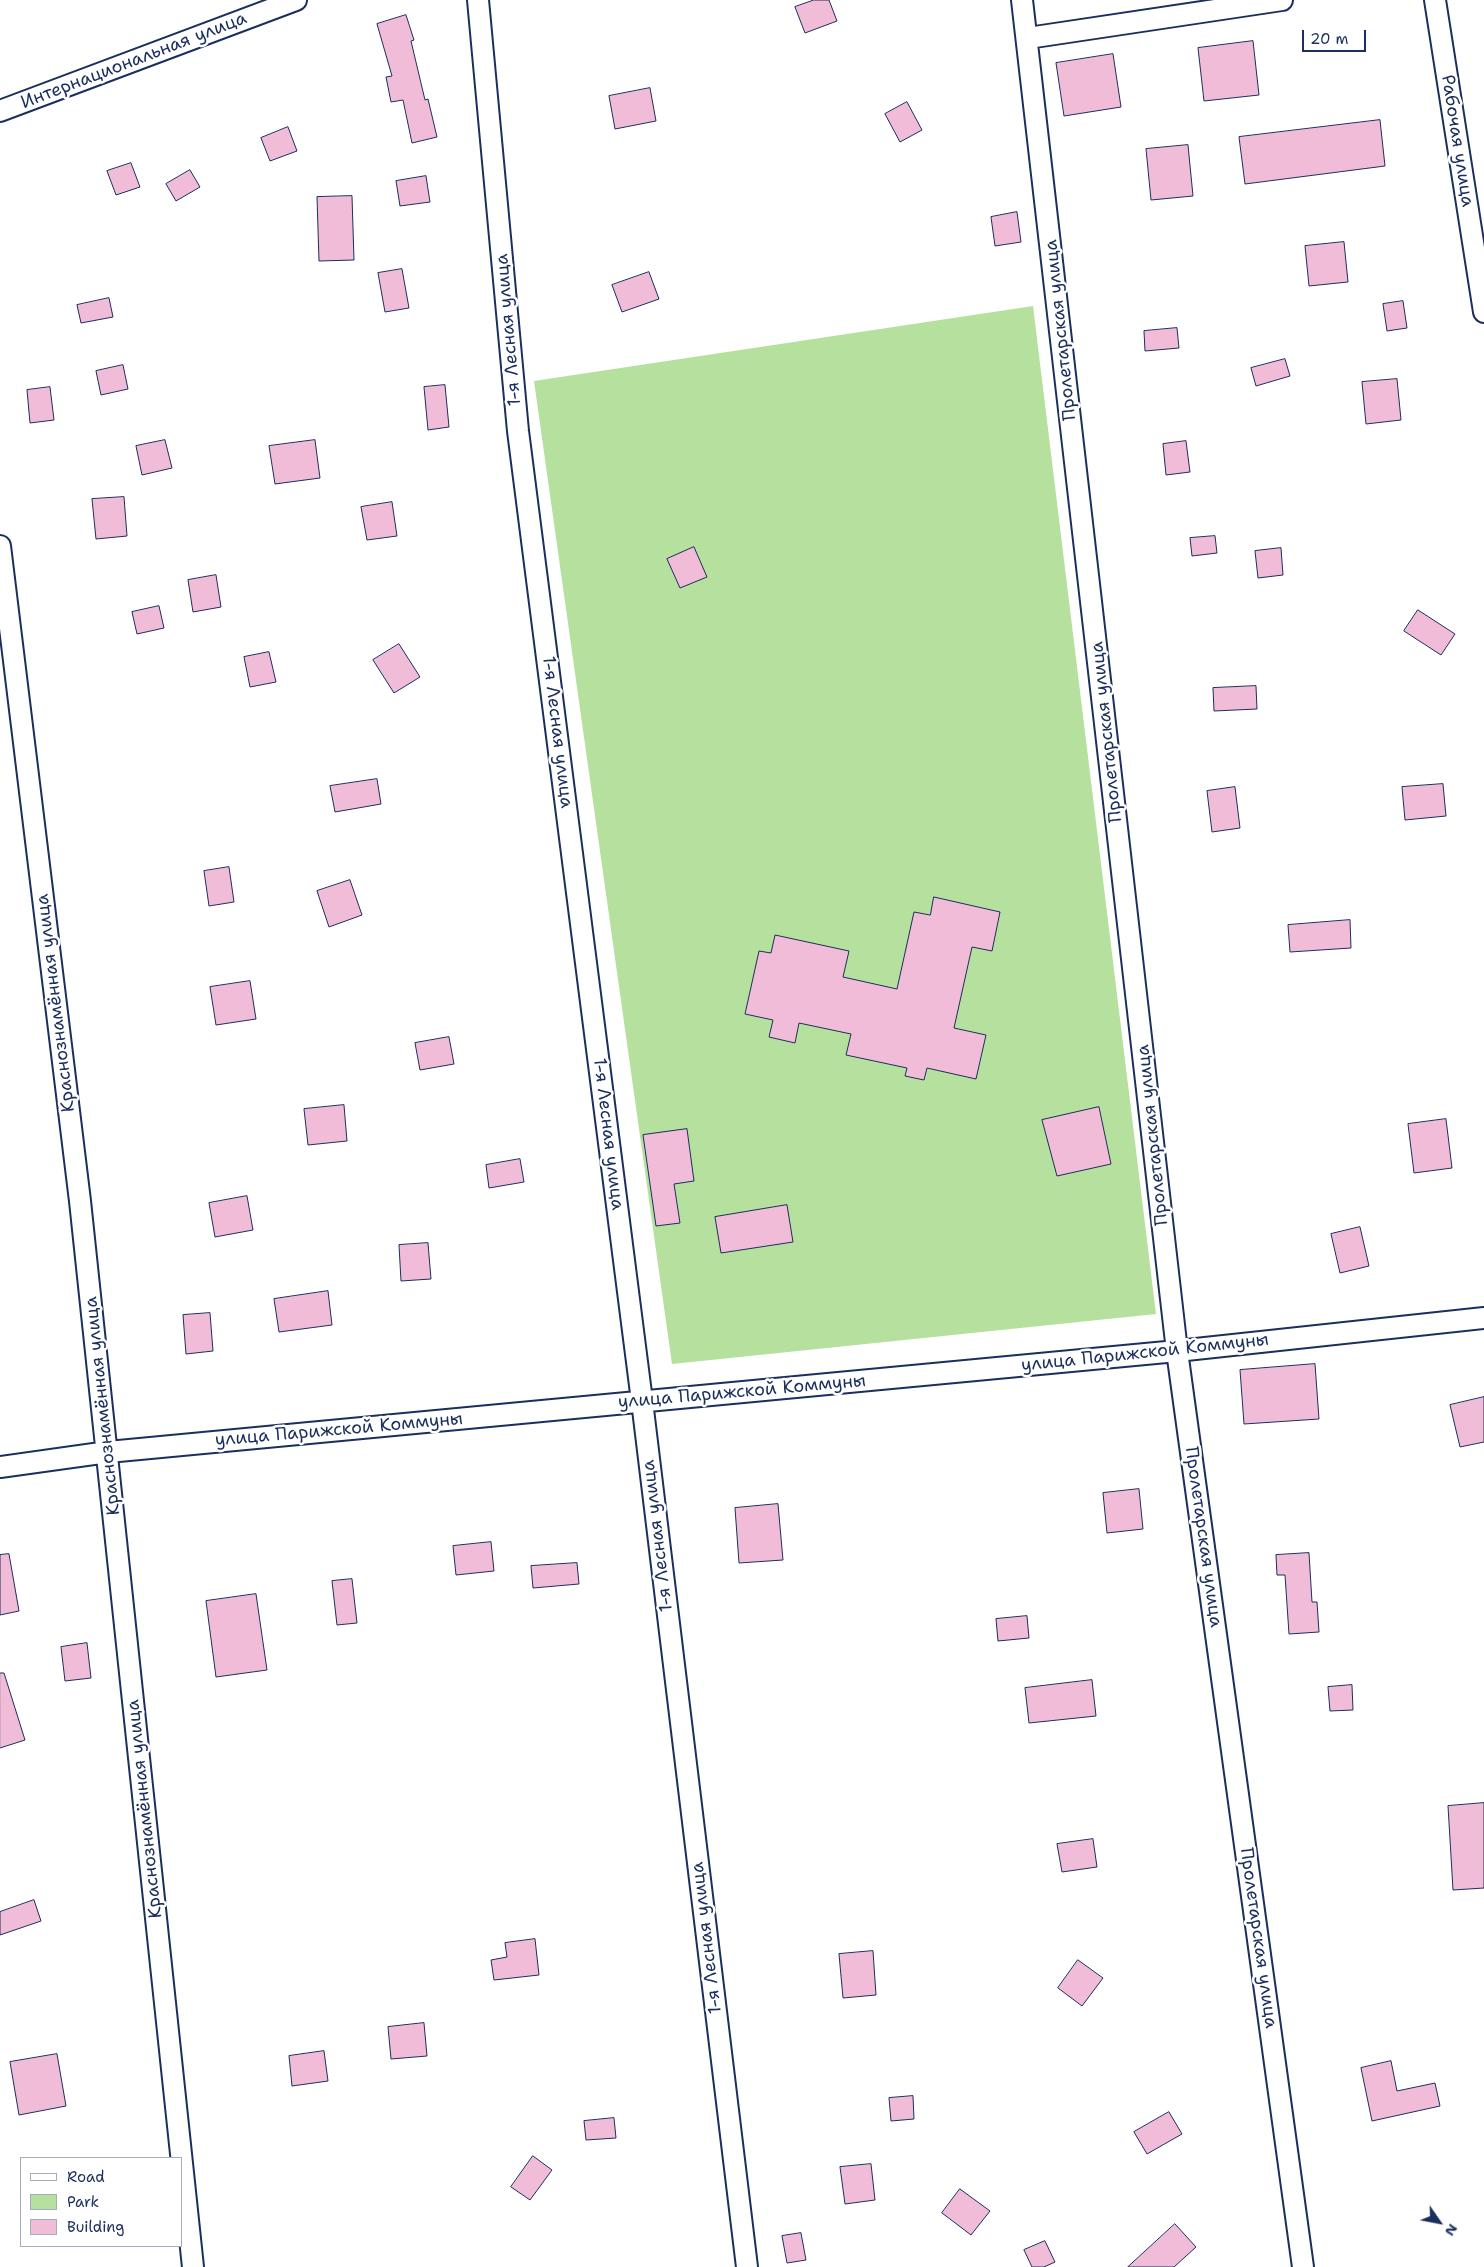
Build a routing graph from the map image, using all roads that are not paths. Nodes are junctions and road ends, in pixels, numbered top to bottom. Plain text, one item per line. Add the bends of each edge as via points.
1 (296, 0) edge
2 (478, 0) edge
3 (1022, 0) edge
4 (1282, 0) edge
5 (1435, 0) edge
6 (1028, 38) junction
7 (0, 111) edge
8 (1484, 312) edge
9 (0, 546) edge
10 (1484, 1318) edge
11 (1177, 1350) junction
12 (642, 1401) junction
13 (108, 1452) junction
14 (0, 1468) edge
15 (182, 2157) edge
16 (182, 2162) edge
17 (193, 2267) edge
18 (747, 2267) edge
19 (1303, 2267) edge

1 - 7 street, Интернациональная улица
2 - 12 street, 1-я Лесная улица via 518,431
3 - 6 street, Пролетарская улица
4 - 6 street
5 - 8 street, Рабочая улица
6 - 11 street, Пролетарская улица
9 - 13 street, Краснознамённая улица
10 - 11 street, улица Парижской Коммуны
11 - 12 street, улица Парижской Коммуны
11 - 19 street, Пролетарская улица
12 - 13 street, улица Парижской Коммуны
12 - 18 street, 1-я Лесная улица
13 - 14 street, улица Парижской Коммуны
13 - 15 street, Краснознамённая улица
16 - 17 street, Краснознамённая улица

